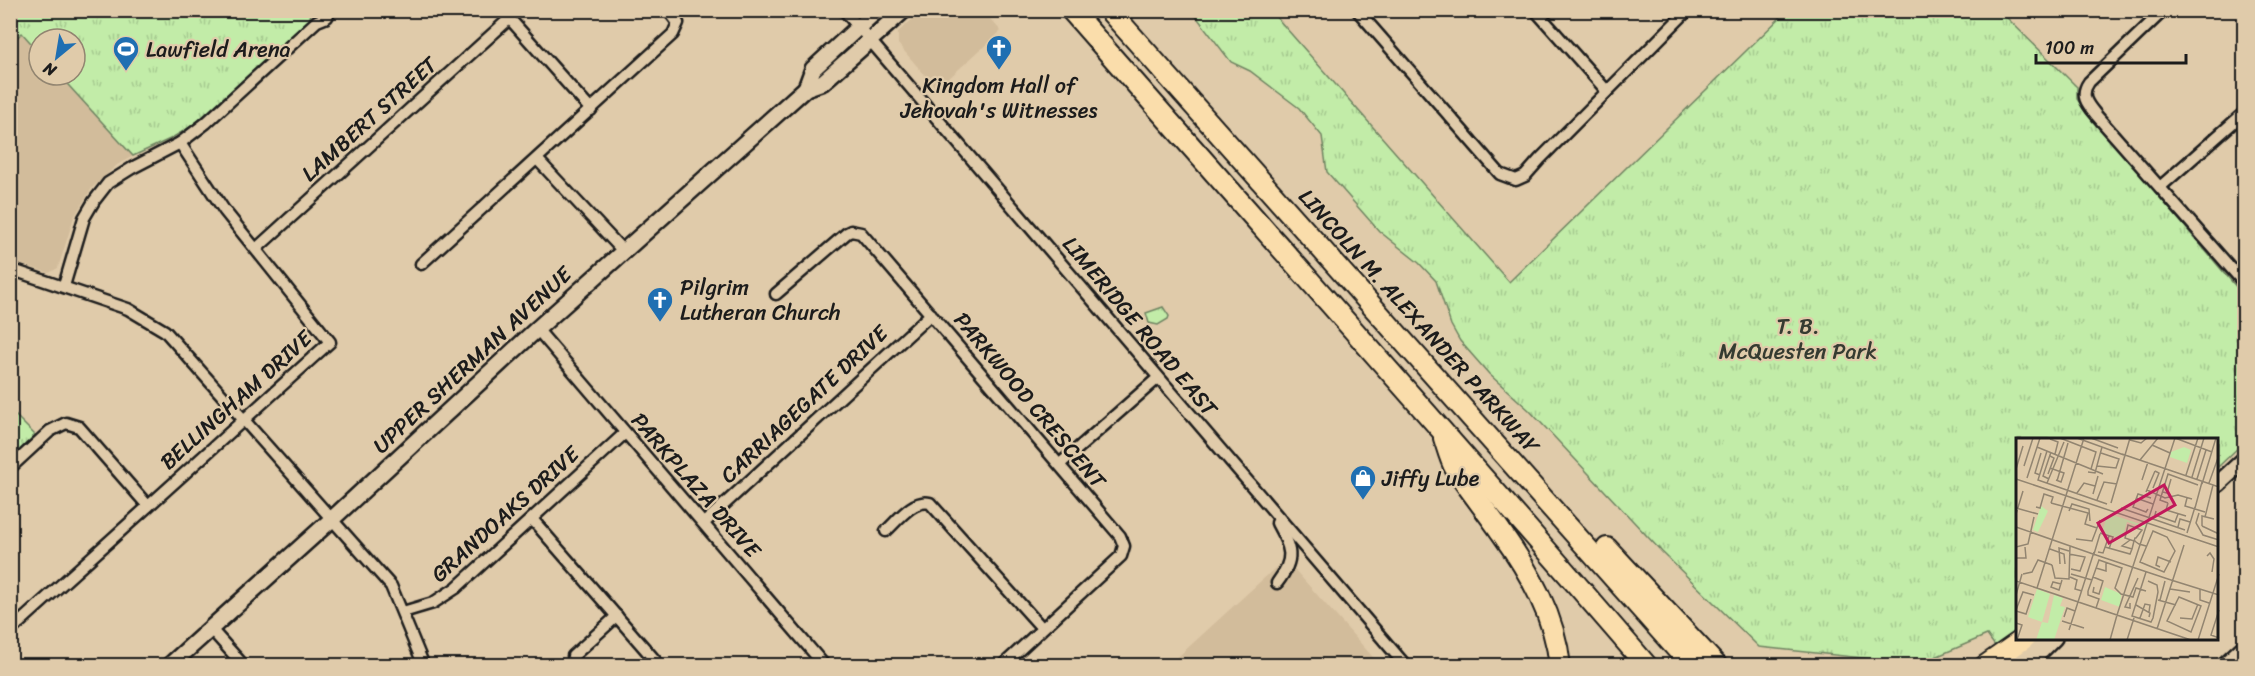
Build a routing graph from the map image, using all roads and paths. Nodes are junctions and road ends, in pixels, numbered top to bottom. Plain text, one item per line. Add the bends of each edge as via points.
1 (330, 10) edge
2 (668, 10) edge
3 (844, 10) edge
4 (877, 10) edge
5 (904, 10) edge
6 (1071, 10) edge
7 (1110, 10) edge
8 (1357, 10) edge
9 (1535, 10) edge
10 (1688, 10) edge
11 (2164, 10) edge
12 (506, 15) edge
13 (858, 27) junction
14 (871, 41) junction
15 (806, 88) junction
16 (1606, 90) junction
17 (591, 110) junction
18 (2244, 113) edge
19 (180, 143) junction
20 (537, 159) junction
21 (2160, 187) junction
22 (256, 249) junction
23 (624, 252) junction
24 (421, 264) dead end
25 (10, 270) edge
26 (2244, 283) edge
27 (64, 286) junction
28 (776, 294) dead end
29 (931, 314) junction
30 (537, 329) junction
31 (1410, 347) junction
32 (1158, 378) junction
33 (244, 418) junction
34 (1442, 432) junction
35 (625, 433) junction
36 (2244, 460) edge
37 (1060, 464) junction
38 (10, 468) edge
39 (2219, 482) edge
40 (1267, 505) junction
41 (148, 506) junction
42 (532, 519) junction
43 (332, 520) junction
44 (704, 523) junction
45 (886, 531) dead end
46 (1277, 583) dead end
47 (403, 612) junction
48 (617, 616) junction
49 (210, 628) junction
50 (1042, 628) junction
51 (10, 631) edge
52 (2024, 640) edge
53 (2034, 640) edge
54 (2053, 640) edge
55 (2243, 647) edge
56 (573, 656) dead end
57 (169, 666) edge
58 (244, 666) edge
59 (424, 666) edge
60 (660, 666) edge
61 (825, 666) edge
62 (1002, 666) edge
63 (1406, 666) edge
64 (1560, 666) edge
65 (1647, 666) edge
66 (1692, 666) edge
67 (1717, 666) edge
68 (1985, 666) edge
69 (2005, 666) edge
70 (2026, 666) edge
71 (2220, 666) edge

1 - 19 street via 327,17 317,21
2 - 17 street via 678,23 673,34
3 - 13 street, LIMERIDGE ROAD EAST
4 - 13 main road, UPPER SHERMAN AVENUE
5 - 14 main road, UPPER SHERMAN AVENUE
6 - 34 highway
7 - 31 highway, LINCOLN M. ALEXANDER PARKWAY
8 - 16 street via 1500,174 1511,179 1526,176
9 - 16 street
10 - 16 street
11 - 21 street via 2089,82 2084,94 2094,113
12 - 17 street
12 - 22 street, LAMBERT STREET
13 - 14 street, LIMERIDGE ROAD EAST
13 - 15 main road, UPPER SHERMAN AVENUE via 813,69
14 - 15 main road, UPPER SHERMAN AVENUE via 823,82
14 - 32 street, LIMERIDGE ROAD EAST
15 - 23 main road, UPPER SHERMAN AVENUE
17 - 20 street
18 - 21 street
19 - 22 street, BELLINGHAM DRIVE via 224,210
19 - 27 street via 108,183 84,218
20 - 23 street
20 - 24 street
21 - 26 street
22 - 33 street, BELLINGHAM DRIVE via 330,342
23 - 30 main road, UPPER SHERMAN AVENUE
25 - 27 street
27 - 33 street via 128,309 165,332
28 - 29 street, PARKWOOD CRESCENT via 847,233 855,232 866,238
29 - 37 street, PARKWOOD CRESCENT
29 - 44 street, CARRIAGEGATE DRIVE
30 - 35 street, PARKPLAZA DRIVE
30 - 43 main road, UPPER SHERMAN AVENUE
31 - 66 highway, LINCOLN M. ALEXANDER PARKWAY
31 - 67 highway via 1436,364
32 - 37 street
32 - 40 street, LIMERIDGE ROAD EAST
33 - 41 street, BELLINGHAM DRIVE
33 - 43 street
34 - 64 highway via 1454,466 1534,585 1551,621
34 - 65 highway
35 - 42 street, GRANDOAKS DRIVE
35 - 44 street, PARKPLAZA DRIVE
36 - 39 main road
37 - 50 street, PARKWOOD CRESCENT via 1120,536 1124,551
38 - 41 street via 50,431 66,423 79,427
40 - 46 street via 1289,544 1288,566
40 - 63 street, LIMERIDGE ROAD EAST
41 - 51 street, BELLINGHAM DRIVE
42 - 47 street, GRANDOAKS DRIVE via 456,588 434,603
42 - 48 street
43 - 47 street via 391,586
43 - 49 main road, UPPER SHERMAN AVENUE
44 - 61 street, PARKPLAZA DRIVE
45 - 50 street via 915,505 930,503
47 - 59 street
48 - 56 street
48 - 60 street
49 - 57 main road, UPPER SHERMAN AVENUE
49 - 58 street
50 - 62 street, PARKWOOD CRESCENT
52 - 68 highway
53 - 69 main road
54 - 70 main road
55 - 71 street

